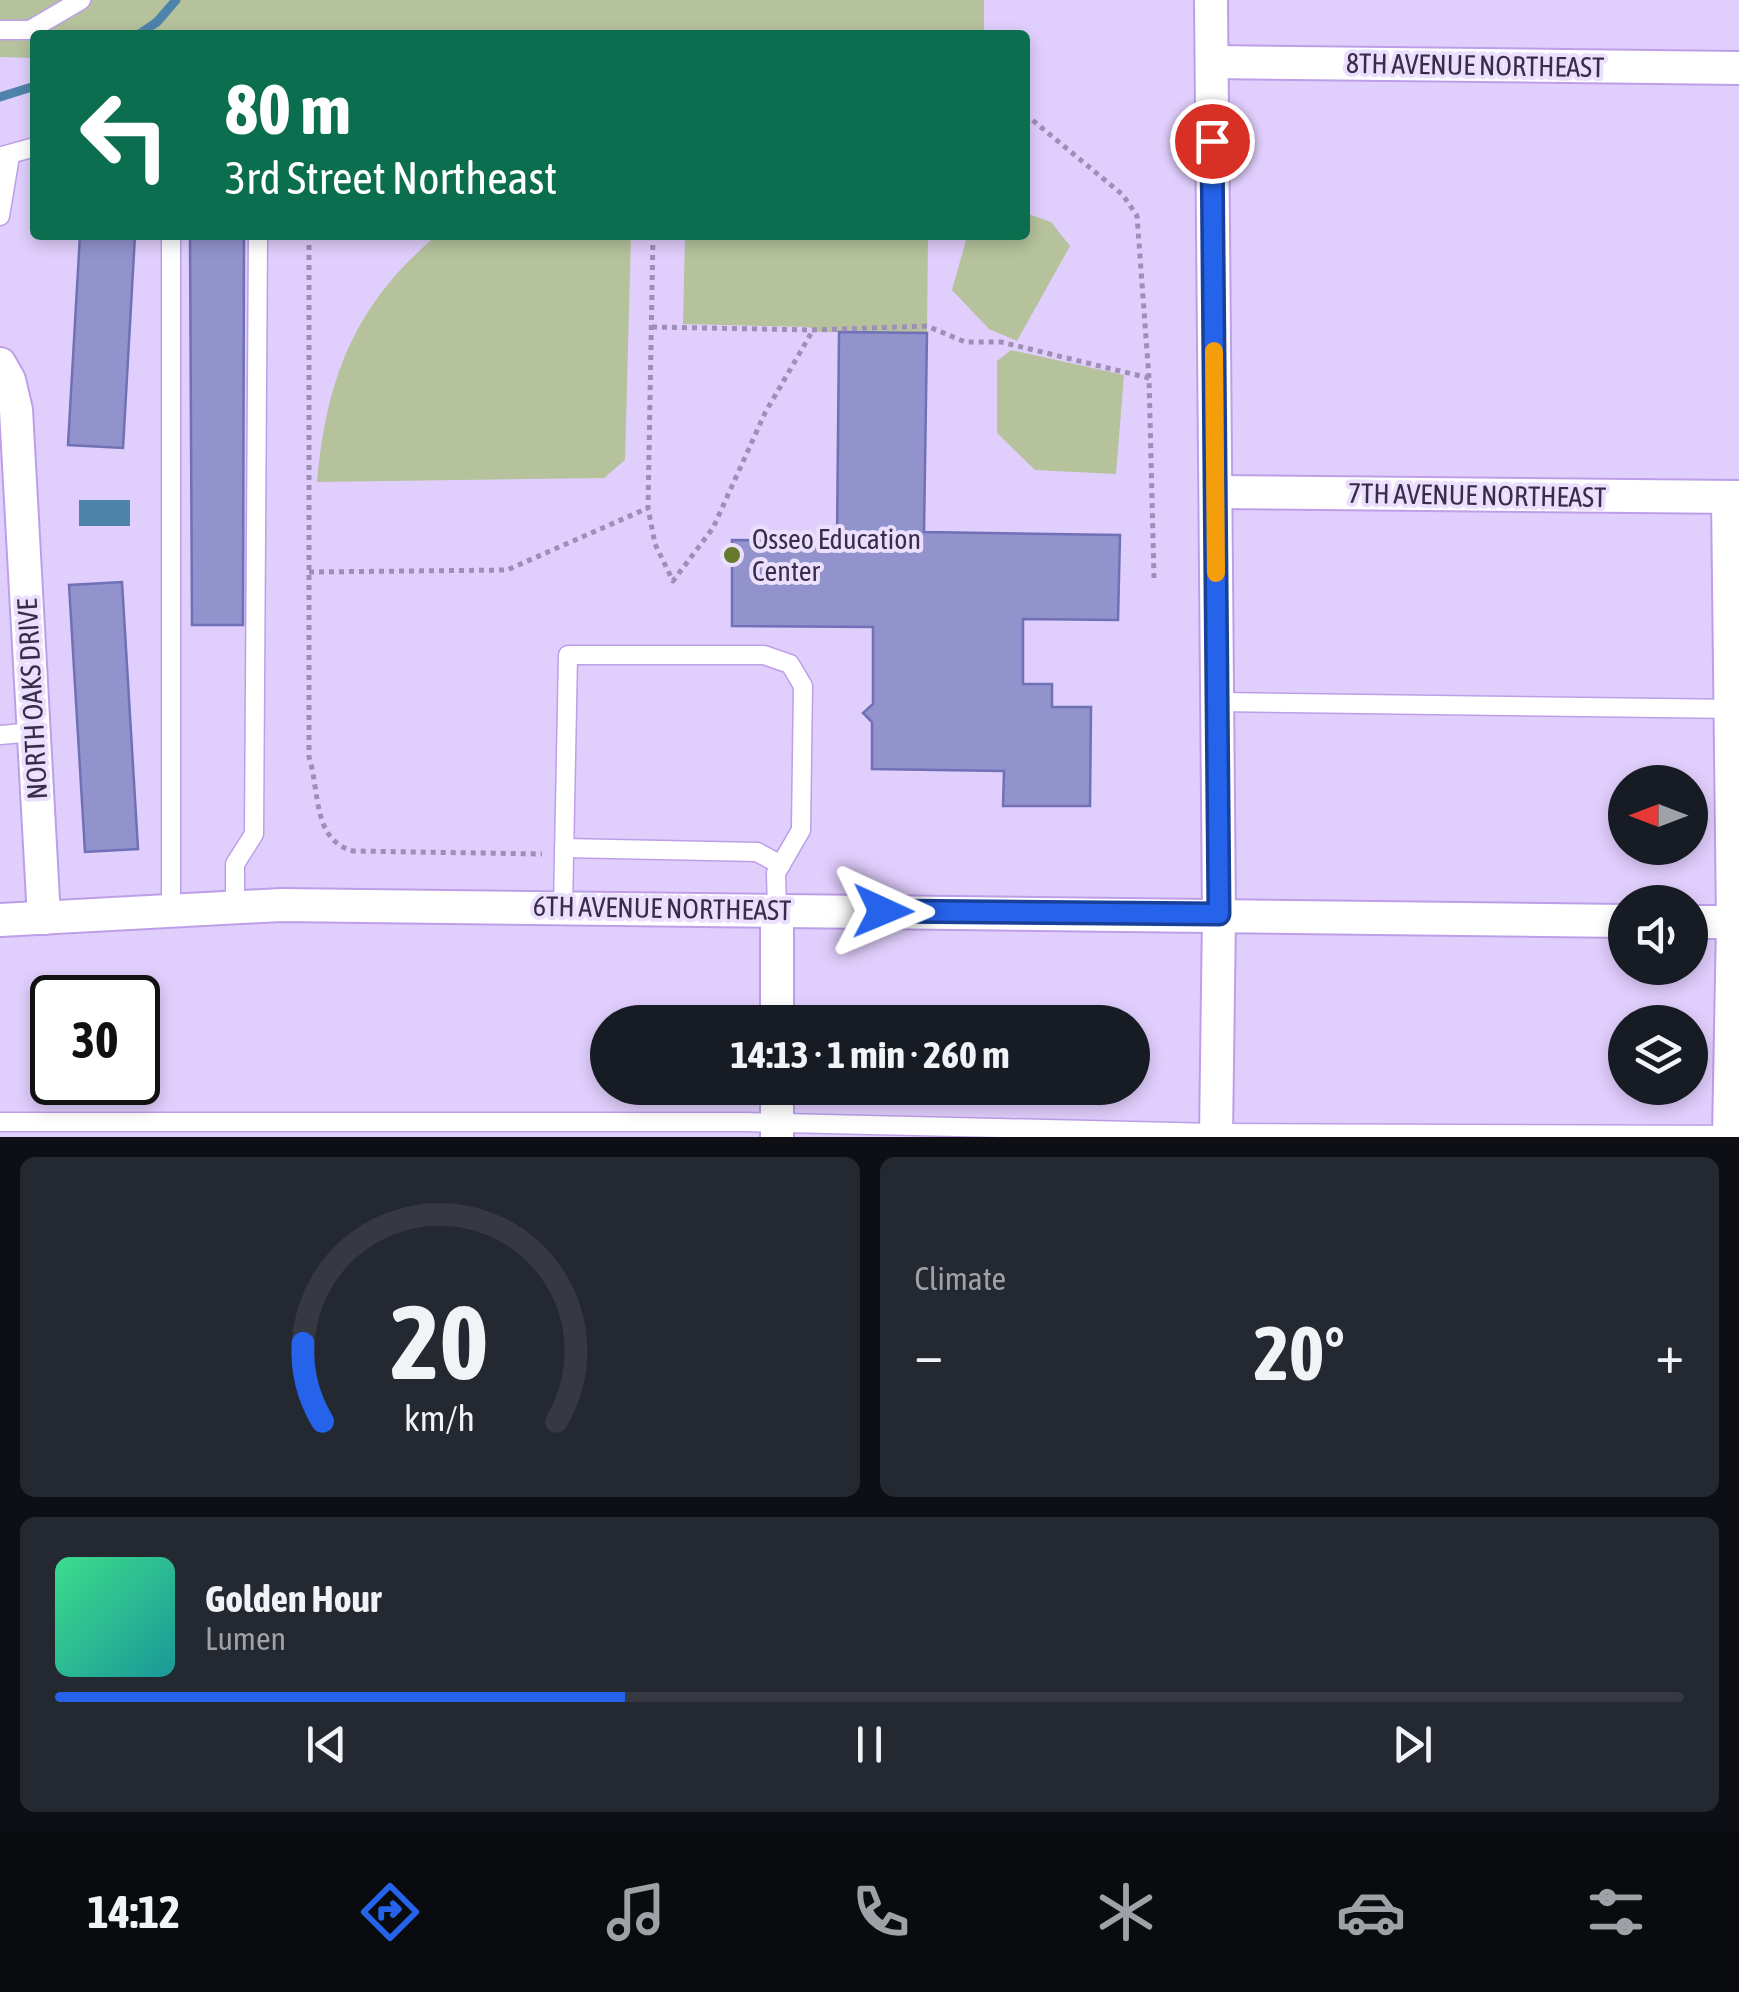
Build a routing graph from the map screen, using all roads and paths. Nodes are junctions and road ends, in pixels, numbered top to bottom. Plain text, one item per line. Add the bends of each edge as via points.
1 (81, 0) edge
2 (1211, 0) edge
3 (0, 30) edge
4 (1212, 62) junction
5 (1739, 68) edge
6 (1030, 118) edge
7 (30, 148) edge
8 (5, 156) edge
9 (0, 216) edge
10 (172, 240) edge
11 (258, 240) edge
12 (309, 240) edge
13 (653, 240) edge
14 (652, 328) junction
15 (813, 330) junction
16 (0, 364) edge
17 (1149, 378) junction
18 (1216, 492) junction
19 (1733, 497) edge
20 (648, 508) junction
21 (11, 533) edge
22 (308, 572) junction
23 (1154, 578) dead end
24 (1218, 702) junction
25 (1735, 709) edge
26 (34, 732) junction
27 (0, 734) edge
28 (564, 848) junction
29 (544, 854) dead end
30 (781, 864) junction
31 (235, 907) junction
32 (564, 908) junction
33 (172, 910) junction
34 (777, 910) junction
35 (1219, 914) junction
36 (44, 918) junction
37 (0, 920) edge
38 (1608, 921) edge
39 (1708, 922) edge
40 (1736, 922) edge
41 (777, 1005) edge
42 (777, 1105) edge
43 (0, 1122) edge
44 (778, 1130) edge
45 (1216, 1135) edge
46 (1732, 1136) edge

1 - 3 lane via 30,30
2 - 4 street
4 - 5 street, 8TH AVENUE NORTHEAST
4 - 18 street
6 - 17 path via 1123,195 1138,216
7 - 8 lane
8 - 9 lane
10 - 33 lane
11 - 31 lane via 254,834 235,864
12 - 22 path
13 - 14 path
14 - 15 path
14 - 20 path
15 - 17 path via 927,326 965,342 1001,342
15 - 20 path via 765,413 713,528 673,580 655,544
16 - 21 street, NORTH OAKS DRIVE via 16,410
17 - 23 path
18 - 19 street, 7TH AVENUE NORTHEAST
18 - 24 street
19 - 25 street
20 - 22 path via 508,570
21 - 26 street, NORTH OAKS DRIVE
22 - 29 path via 309,757 325,834 353,850
24 - 25 lane
24 - 35 street
25 - 40 street
26 - 27 lane
26 - 36 street, NORTH OAKS DRIVE
28 - 30 lane via 757,852
28 - 30 lane via 568,655 764,655 790,664 803,686 801,830
28 - 32 lane
30 - 34 lane
31 - 32 street, 6TH AVENUE NORTHEAST
31 - 33 street, 6TH AVENUE NORTHEAST
32 - 34 street, 6TH AVENUE NORTHEAST
33 - 36 street, 6TH AVENUE NORTHEAST
34 - 35 street, 6TH AVENUE NORTHEAST
34 - 41 street
35 - 38 street, 6TH AVENUE NORTHEAST
35 - 45 street
36 - 37 street, 6TH AVENUE NORTHEAST
39 - 40 street
40 - 46 street
42 - 44 street
43 - 44 lane
44 - 45 lane
45 - 46 lane

